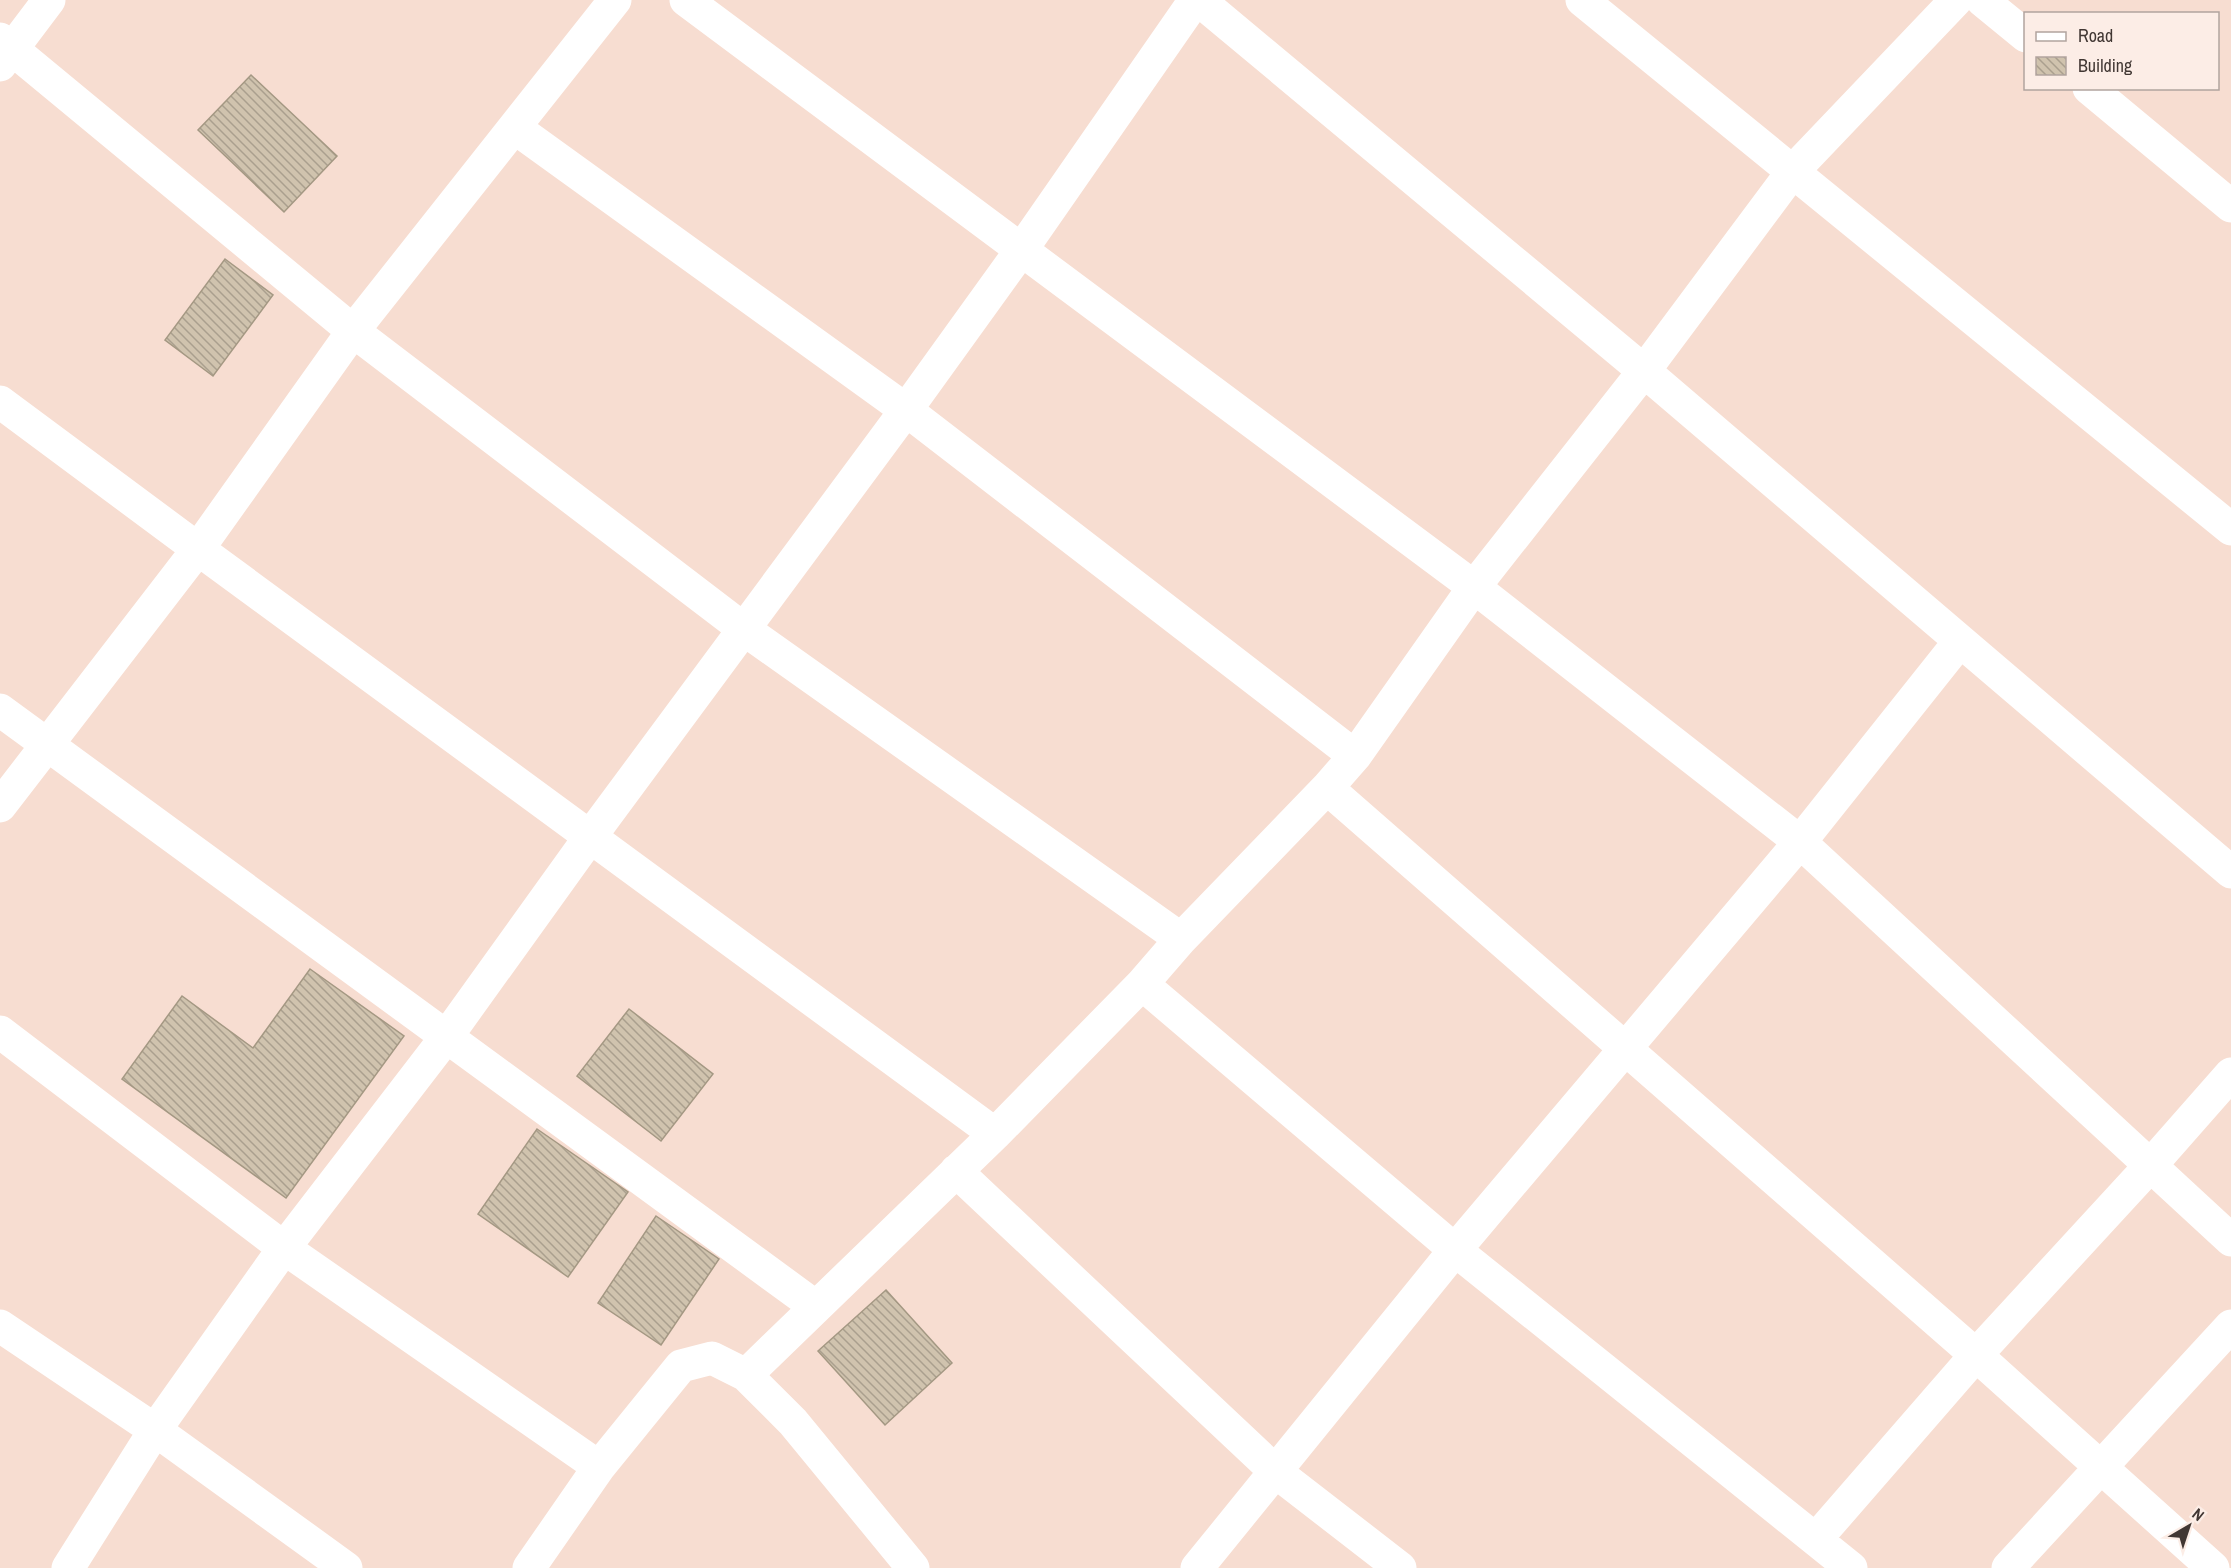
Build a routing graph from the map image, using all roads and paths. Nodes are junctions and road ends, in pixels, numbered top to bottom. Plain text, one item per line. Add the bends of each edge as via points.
1 (49, 0) edge
2 (615, 0) edge
3 (686, 0) edge
4 (1197, 0) edge
5 (1582, 0) edge
6 (1956, 0) edge
7 (1982, 0) edge
8 (2024, 35) edge
9 (4, 52) edge
10 (2091, 90) edge
11 (515, 128) junction
12 (1793, 171) junction
13 (2231, 206) edge
14 (1022, 249) junction
15 (353, 331) junction
16 (1644, 371) junction
17 (0, 402) edge
18 (906, 410) junction
19 (2231, 529) edge
20 (198, 549) junction
21 (1474, 587) junction
22 (745, 630) junction
23 (1960, 642) junction
24 (0, 710) edge
25 (47, 744) junction
26 (1356, 756) junction
27 (1327, 788) junction
28 (0, 806) edge
29 (590, 837) junction
30 (1800, 842) junction
31 (2231, 872) edge
32 (1182, 939) junction
33 (1142, 984) junction
34 (0, 1032) edge
35 (447, 1036) junction
36 (1625, 1049) junction
37 (2231, 1074) edge
38 (995, 1134) junction
39 (2150, 1166) junction
40 (956, 1171) junction
41 (2231, 1240) edge
42 (284, 1248) junction
43 (1455, 1250) junction
44 (816, 1307) junction
45 (0, 1326) edge
46 (2231, 1326) edge
47 (1976, 1355) junction
48 (746, 1375) junction
49 (155, 1430) junction
50 (599, 1467) junction
51 (2102, 1468) junction
52 (1276, 1472) junction
53 (1816, 1539) junction
54 (68, 1568) edge
55 (346, 1568) edge
56 (529, 1568) edge
57 (913, 1568) edge
58 (1197, 1568) edge
59 (1400, 1568) edge
60 (1851, 1568) edge
61 (2008, 1568) edge
62 (2213, 1568) edge

1 - 9 street
2 - 11 street
3 - 14 street
4 - 14 street
4 - 16 street
5 - 12 street
6 - 12 street
7 - 8 street
9 - 15 street
10 - 13 street
11 - 15 street
11 - 18 street
12 - 16 street
12 - 19 street
14 - 18 street
14 - 21 street
15 - 20 street
15 - 22 street
16 - 21 street
16 - 23 street
17 - 20 street
18 - 22 street
18 - 26 street
20 - 25 street
20 - 29 street
21 - 26 street
21 - 30 street
22 - 29 street
22 - 32 street
23 - 30 street
23 - 31 street
24 - 25 street
25 - 28 street
25 - 35 street
26 - 27 street
27 - 32 street
27 - 36 street
29 - 35 street
29 - 38 street
30 - 36 street
30 - 39 street
32 - 33 street
33 - 38 street
33 - 43 street
34 - 42 street
35 - 42 street
35 - 44 street
36 - 43 street
36 - 47 street
37 - 39 street
38 - 40 street
39 - 41 street
39 - 47 street
40 - 44 street
40 - 52 street
42 - 49 street
42 - 50 street
43 - 52 street
43 - 53 street
44 - 48 street
45 - 49 street
46 - 51 street
47 - 51 street
47 - 53 street
48 - 50 street via 712,1358 681,1366
48 - 57 street via 793,1422
49 - 54 street
49 - 55 street
50 - 56 street
51 - 61 street
51 - 62 street
52 - 58 street
52 - 59 street
53 - 60 street

